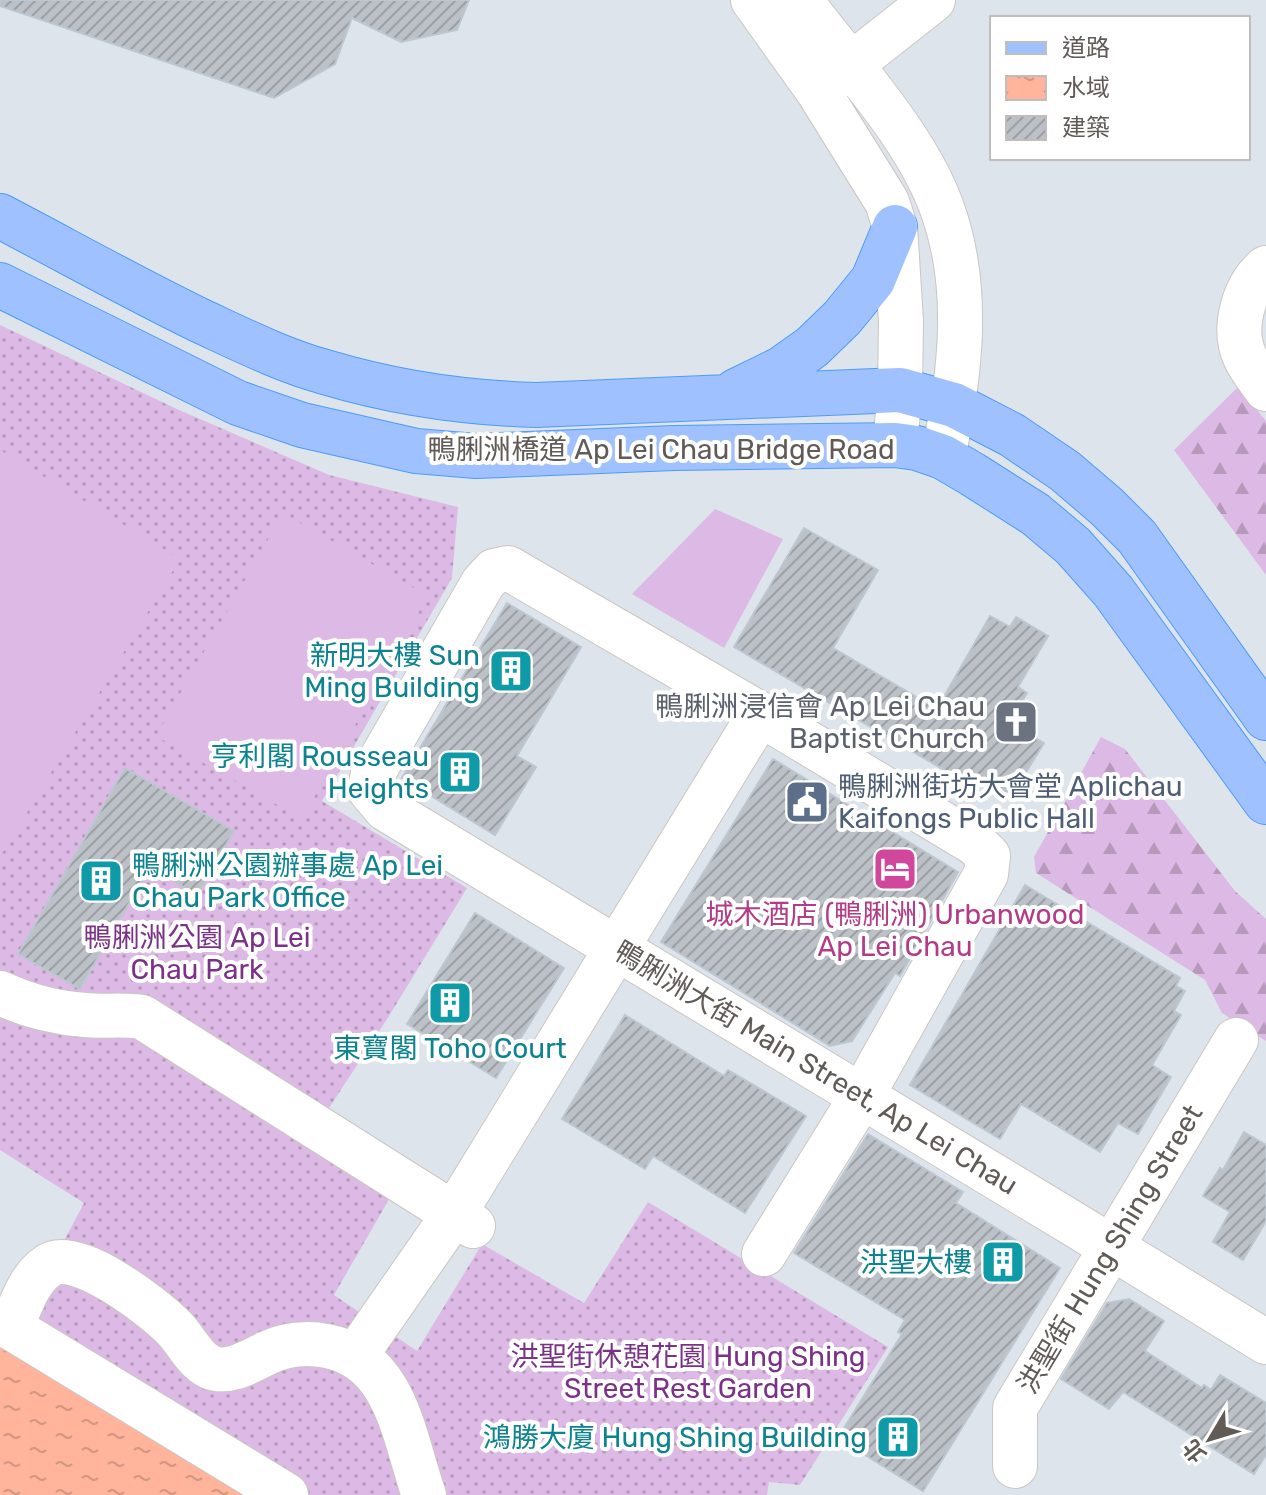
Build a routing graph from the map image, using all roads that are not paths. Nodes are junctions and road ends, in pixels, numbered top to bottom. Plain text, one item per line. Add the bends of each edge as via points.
1 (753, 0) edge
2 (800, 0) edge
3 (933, 0) edge
4 (834, 77) junction
5 (0, 216) edge
6 (895, 227) junction
7 (1266, 268) edge
8 (0, 285) edge
9 (1266, 389) edge
10 (900, 390) junction
11 (723, 398) junction
12 (954, 405) junction
13 (895, 445) junction
14 (943, 457) junction
15 (760, 714) junction
16 (1266, 718) edge
17 (1266, 802) edge
18 (618, 948) junction
19 (0, 993) edge
20 (1236, 1040) dead end
21 (862, 1096) junction
22 (464, 1220) junction
23 (1111, 1247) junction
24 (764, 1254) dead end
25 (6, 1325) edge
26 (1266, 1342) edge
27 (356, 1355) junction
28 (1015, 1466) dead end
29 (286, 1495) edge
30 (424, 1495) edge

1 - 4 street
2 - 4 street
3 - 4 street
4 - 6 street
4 - 12 street via 915,155 942,208 955,249 961,322
5 - 11 main road, 鴨脷洲橋道 Ap Lei Chau Bridge Road via 222,331 323,372 431,397 483,403
6 - 10 street
6 - 11 main road via 873,280 842,318 781,369
7 - 9 street via 1247,294 1240,316 1244,355
8 - 13 main road, 鴨脷洲橋道 Ap Lei Chau Bridge Road via 238,403 302,425 416,451 525,456
10 - 11 main road, 鴨脷洲橋道 Ap Lei Chau Bridge Road
10 - 12 main road, 鴨脷洲橋道 Ap Lei Chau Bridge Road
10 - 13 street
12 - 14 street
12 - 16 main road, 鴨脷洲橋道 Ap Lei Chau Bridge Road via 1065,471 1137,537
13 - 14 main road, 鴨脷洲橋道 Ap Lei Chau Bridge Road
14 - 17 main road, 鴨脷洲橋道 Ap Lei Chau Bridge Road via 1035,514 1095,569
15 - 18 street
15 - 18 street, 鴨脷洲大街 Main Street, Ap Lei Chau via 508,568 494,571 483,583 373,773 370,790 386,809
15 - 21 street via 988,856 986,874
18 - 21 street, 鴨脷洲大街 Main Street, Ap Lei Chau
18 - 22 street
19 - 22 street via 50,1012 142,1017
20 - 23 street, 洪聖街 Hung Shing Street
21 - 23 street, 鴨脷洲大街 Main Street, Ap Lei Chau
21 - 24 street
22 - 27 street
23 - 26 street, 鴨脷洲大街 Main Street, Ap Lei Chau
23 - 28 street, 洪聖街 Hung Shing Street via 1015,1408
25 - 27 street via 40,1273 61,1260 98,1274 148,1304 214,1369 235,1368 308,1342
25 - 29 street
27 - 30 street via 376,1373 394,1402

